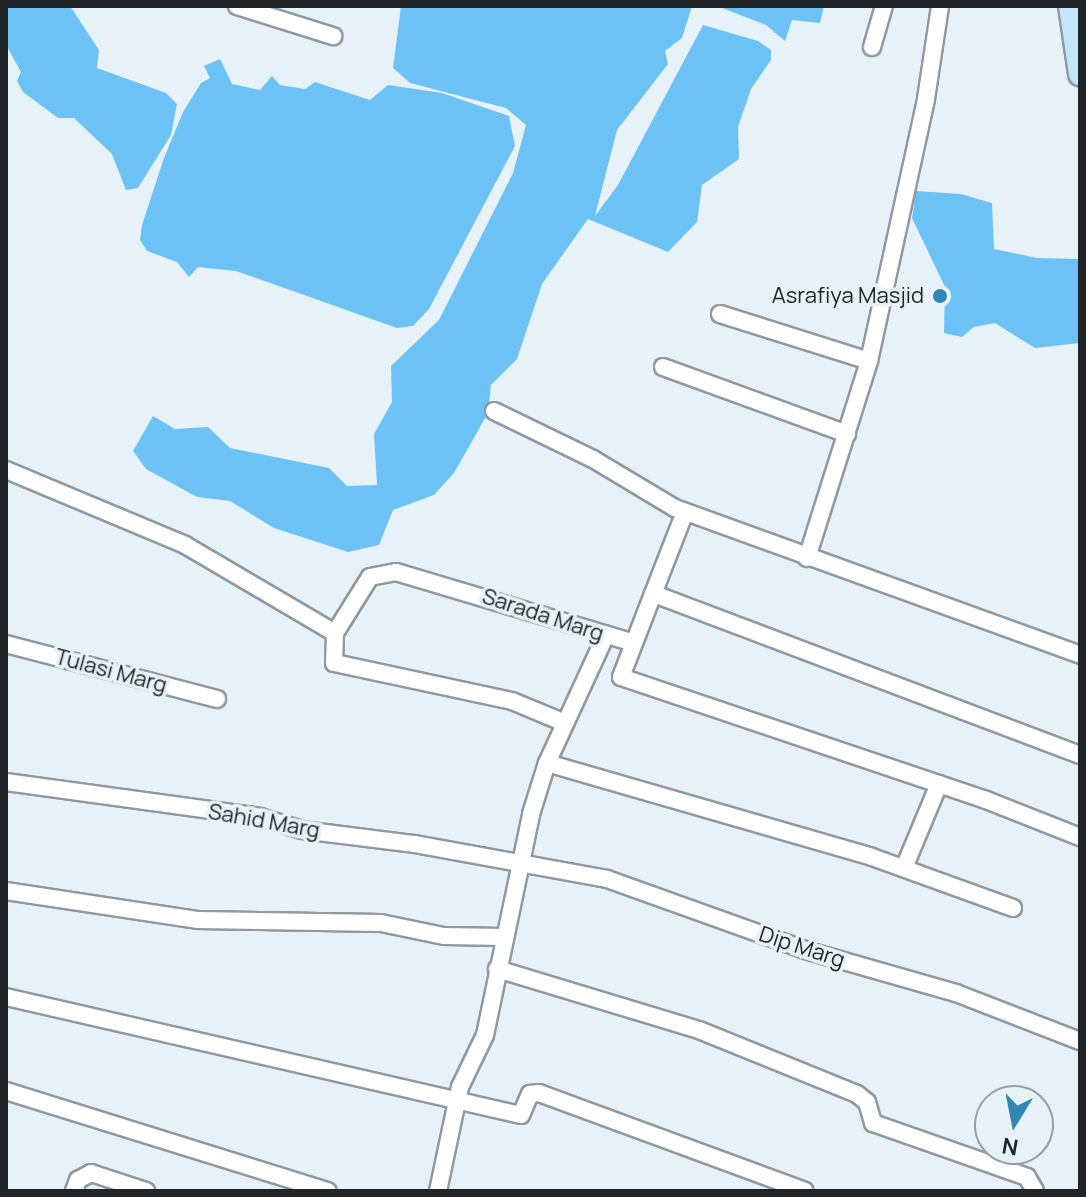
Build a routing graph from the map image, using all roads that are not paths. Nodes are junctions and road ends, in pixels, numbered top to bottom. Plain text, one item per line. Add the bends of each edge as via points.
1 (237, 6) edge
2 (884, 6) edge
3 (940, 6) edge
4 (1070, 6) edge
5 (333, 36) dead end
6 (872, 47) dead end
7 (1080, 74) edge
8 (720, 314) dead end
9 (869, 361) junction
10 (663, 367) dead end
11 (494, 411) dead end
12 (847, 434) junction
13 (6, 470) edge
14 (685, 512) junction
15 (807, 558) junction
16 (653, 594) junction
17 (335, 633) junction
18 (606, 635) junction
19 (631, 642) junction
20 (6, 644) edge
21 (1080, 655) edge
22 (217, 699) dead end
23 (565, 723) junction
24 (1080, 755) edge
25 (547, 763) junction
26 (6, 782) edge
27 (939, 784) junction
28 (1080, 837) edge
29 (521, 867) junction
30 (904, 868) junction
31 (6, 891) edge
32 (1013, 908) dead end
33 (504, 937) junction
34 (497, 969) junction
35 (6, 997) edge
36 (1080, 1041) edge
37 (6, 1091) edge
38 (459, 1101) junction
39 (769, 1185) edge
40 (74, 1191) edge
41 (146, 1191) edge
42 (328, 1191) edge
43 (438, 1191) edge
44 (805, 1191) edge
45 (1035, 1191) edge

1 - 5 street
2 - 6 street
3 - 9 street via 926,99
4 - 7 main road
8 - 9 street
9 - 12 street
10 - 12 street
11 - 14 street
12 - 15 street
13 - 17 street via 185,545
14 - 15 street
14 - 16 street
15 - 21 street
16 - 19 street
16 - 24 street
17 - 18 street, Sarada Marg via 370,577 396,572
17 - 23 street via 334,663 512,701
18 - 19 street, Sarada Marg
18 - 23 street
19 - 27 street, Sarada Marg via 621,677 627,680
20 - 22 street, Tulasi Marg
23 - 25 street
25 - 29 street
25 - 30 street
26 - 29 street, Sahid Marg via 260,817 302,830 415,844
27 - 28 street, Sarada Marg
27 - 30 street
29 - 33 street
29 - 36 street, Dip Marg via 607,879 805,950 956,993
30 - 32 street
31 - 33 street via 197,920 355,927 381,923 444,936
33 - 34 street
34 - 38 street via 485,1035 470,1059
34 - 45 street via 699,1030 857,1094 867,1102 873,1123 1027,1177
35 - 38 street
37 - 42 street
38 - 39 street via 521,1115 530,1094 539,1093
38 - 43 street
39 - 44 street
40 - 41 street via 78,1180 91,1173

